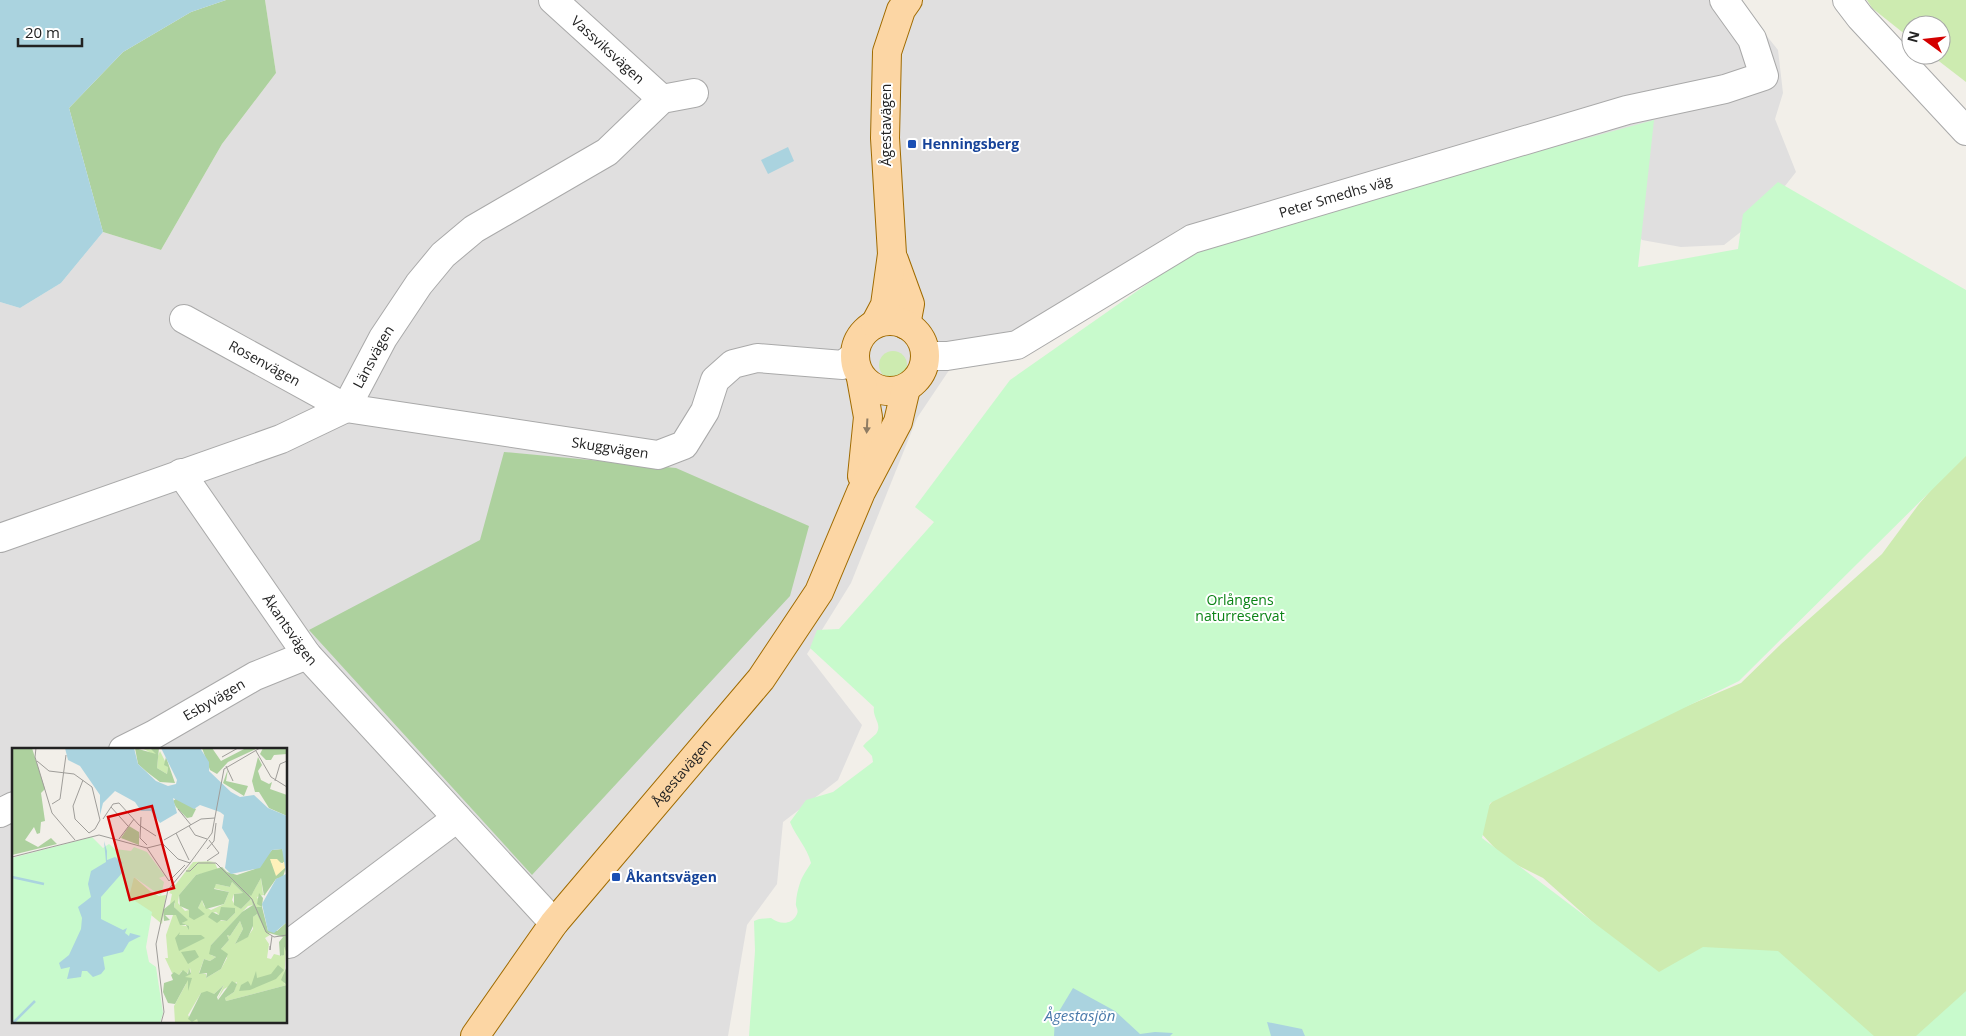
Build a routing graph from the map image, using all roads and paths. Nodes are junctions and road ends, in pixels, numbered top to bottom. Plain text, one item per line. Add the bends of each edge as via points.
1 (553, 0) edge
2 (908, 0) edge
3 (1724, 0) edge
4 (1847, 0) edge
5 (694, 93) dead end
6 (662, 99) junction
7 (1966, 131) edge
8 (892, 254) junction
9 (184, 319) dead end
10 (875, 324) junction
11 (906, 325) junction
12 (926, 356) junction
13 (858, 367) junction
14 (906, 388) junction
15 (346, 408) junction
16 (181, 473) junction
17 (861, 492) junction
18 (0, 538) edge
19 (307, 655) junction
20 (126, 748) edge
21 (12, 807) edge
22 (0, 813) edge
23 (457, 818) junction
24 (554, 923) junction
25 (289, 944) dead end
26 (475, 1036) edge

1 - 6 street, Vassviksvägen
2 - 8 main road, Ågestavägen via 887,52 885,138
3 - 12 street, Peter Smedhs väg via 1752,39 1764,76 1725,89 1627,110 1192,239 1017,345 947,356
4 - 7 street
5 - 6 street
6 - 15 street, Länsvägen via 607,152 474,229 443,255 418,284 393,323
8 - 10 main road, Ågestavägen via 885,305
8 - 11 main road, Ågestavägen via 910,304
9 - 15 street, Rosenvägen
10 - 11 main road via 896,321
10 - 13 main road via 859,339
11 - 12 main road via 920,337
12 - 14 main road via 917,380
13 - 14 main road via 876,389 898,392
13 - 15 street, Skuggvägen via 758,358 733,364 715,380 705,411 684,445 658,455
13 -> 17 main road, Ågestavägen via 868,417
14 - 17 main road, Ågestavägen via 898,422
15 - 16 street via 281,439
16 - 18 street
16 - 19 street, Åkantsvägen
17 - 24 main road, Ågestavägen via 819,592 761,679
19 - 20 street, Esbyvägen via 255,676
19 - 23 street, Åkantsvägen
21 - 22 street
23 - 24 street, Åkantsvägen
23 - 25 street
24 - 26 main road, Ågestavägen

